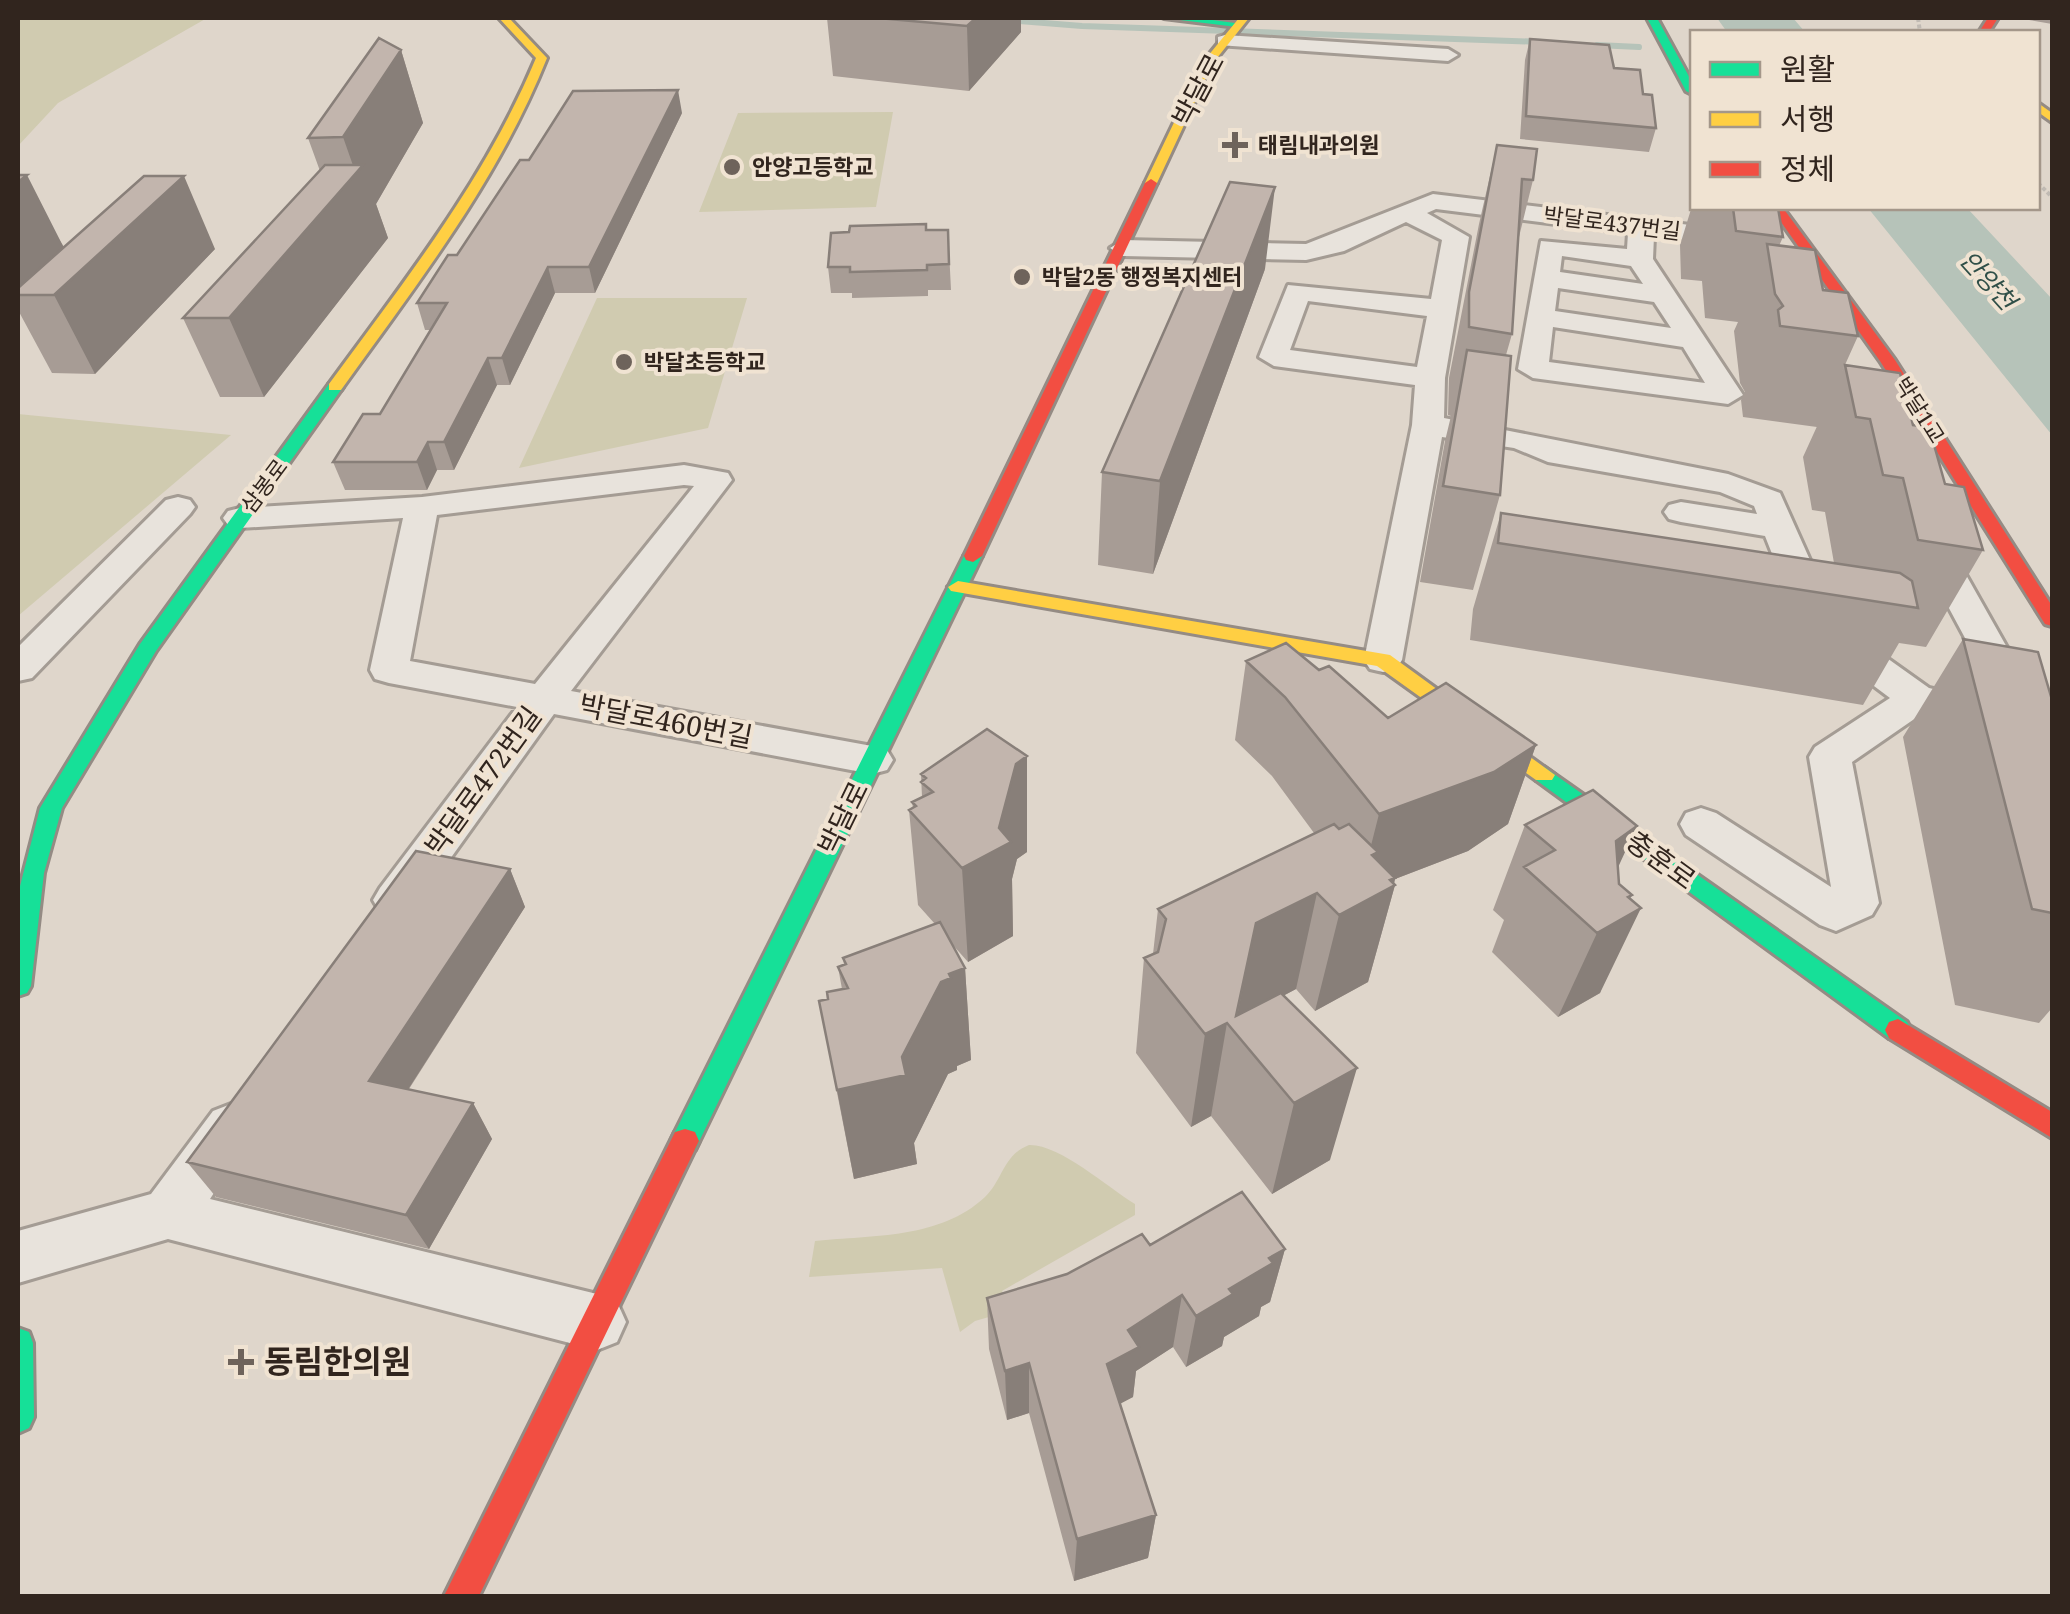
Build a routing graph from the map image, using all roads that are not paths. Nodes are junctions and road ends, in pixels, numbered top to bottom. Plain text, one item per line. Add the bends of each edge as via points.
1 (504, 18) edge
2 (1169, 18) edge
3 (1652, 18) edge
4 (1233, 30) edge
5 (1448, 55) dead end
6 (1690, 88) edge
7 (1778, 210) edge
8 (1409, 214) junction
9 (1641, 226) junction
10 (1123, 248) junction
11 (1762, 264) edge
12 (1629, 266) junction
13 (1547, 270) junction
14 (1661, 296) junction
15 (1442, 309) junction
16 (1539, 330) junction
17 (1691, 340) junction
18 (1649, 359) dead end
19 (1430, 378) junction
20 (1428, 425) junction
21 (1680, 475) junction
22 (178, 507) dead end
23 (422, 507) junction
24 (1682, 512) junction
25 (240, 518) junction
26 (1920, 523) edge
27 (1780, 528) junction
28 (1683, 550) edge
29 (1758, 562) edge
30 (1796, 569) junction
31 (958, 588) junction
32 (2052, 620) edge
33 (1805, 638) edge
34 (1842, 644) junction
35 (1382, 660) junction
36 (18, 669) edge
37 (545, 698) junction
38 (1917, 699) junction
39 (2032, 722) junction
40 (872, 760) junction
41 (2052, 762) edge
42 (1701, 824) dead end
43 (25, 873) edge
44 (374, 930) edge
45 (18, 986) edge
46 (259, 1088) edge
47 (2052, 1126) edge
48 (168, 1214) junction
49 (18, 1257) edge
50 (597, 1322) junction
51 (18, 1343) edge
52 (18, 1417) edge
53 (461, 1596) edge

1 - 25 street, 삼봉로 via 542,58 529,94 443,236
2 - 4 street
3 - 6 street
4 - 5 street
4 - 10 street, 박달로 via 1208,62
7 - 32 street, 박달1교 via 1888,360
8 - 9 street, 박달로437번길 via 1433,201
8 - 10 street, 박달로437번길 via 1306,252
8 - 15 street via 1456,237
9 - 11 street, 박달로437번길 via 1743,239
9 - 12 street
10 - 31 street, 박달로
12 - 13 street via 1550,247
12 - 14 street
13 - 14 street
13 - 16 street
14 - 17 street
15 - 19 street
15 - 19 street via 1298,291 1276,352
16 - 17 street
16 - 17 street via 1533,369 1728,395
16 - 18 street
19 - 20 street
20 - 21 street
20 - 35 street
21 - 24 street
21 - 27 street via 1768,500
22 - 36 street
23 - 25 street
23 - 37 street, 박달로460번길 via 389,670
23 - 37 street, 박달로472번길 via 684,475 716,480
24 - 27 street
24 - 28 street
25 - 43 street, 삼봉로 via 147,649 50,808
26 - 39 street
27 - 30 street
29 - 30 street
30 - 34 street
31 - 35 street, 충훈로
31 - 40 street, 박달로
33 - 34 street
34 - 38 street
35 - 47 street, 충훈로 via 1924,1048
37 - 40 street, 박달로460번길
37 - 44 street, 박달로472번길
38 - 39 street
38 - 42 street via 1830,756 1856,904 1836,913
39 - 41 street
40 - 50 street, 박달로
43 - 45 street, 삼봉로
46 - 48 street
48 - 49 street
48 - 50 street
50 - 53 street, 박달로
51 - 52 street

